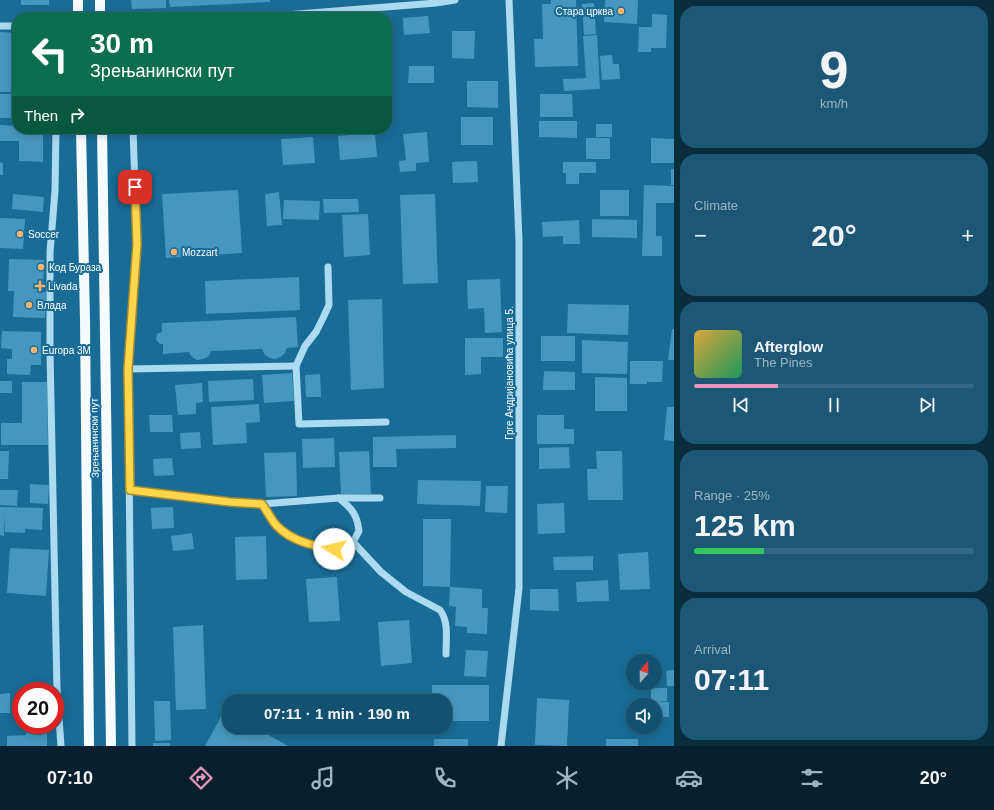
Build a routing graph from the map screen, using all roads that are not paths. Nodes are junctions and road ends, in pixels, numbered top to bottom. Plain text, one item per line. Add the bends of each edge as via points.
1 (78, 0) edge
2 (100, 0) edge
3 (454, 0) edge
4 (509, 0) edge
5 (78, 12) edge
6 (100, 12) edge
7 (323, 12) edge
8 (0, 26) edge
9 (12, 26) edge
10 (56, 134) edge
11 (81, 134) edge
12 (102, 134) edge
13 (134, 134) edge
14 (328, 267) dead end
15 (296, 366) junction
16 (128, 369) junction
17 (386, 422) dead end
18 (130, 490) junction
19 (339, 498) junction
20 (380, 498) dead end
21 (262, 504) junction
22 (353, 542) junction
23 (446, 654) dead end
24 (61, 746) edge
25 (89, 746) edge
26 (111, 746) edge
27 (132, 746) edge
28 (501, 746) edge

1 - 5 main road
2 - 6 main road
3 - 7 street
4 - 28 street, Грге Андријановића улица 5. via 519,241 519,588
8 - 9 street
10 - 24 street via 50,252 50,352 57,690
11 - 25 main road, Зрењанински пут
12 - 26 main road, Зрењанински пут
13 - 16 street via 137,244
14 - 15 street via 329,305
15 - 16 street
15 - 17 street via 299,424
16 - 18 street
18 - 21 street
18 - 27 street
19 - 20 street
19 - 21 street
19 - 22 street via 356,515 359,531
21 - 22 street via 276,525 300,541 334,549
22 - 23 street via 381,572 406,592 440,610 446,624

